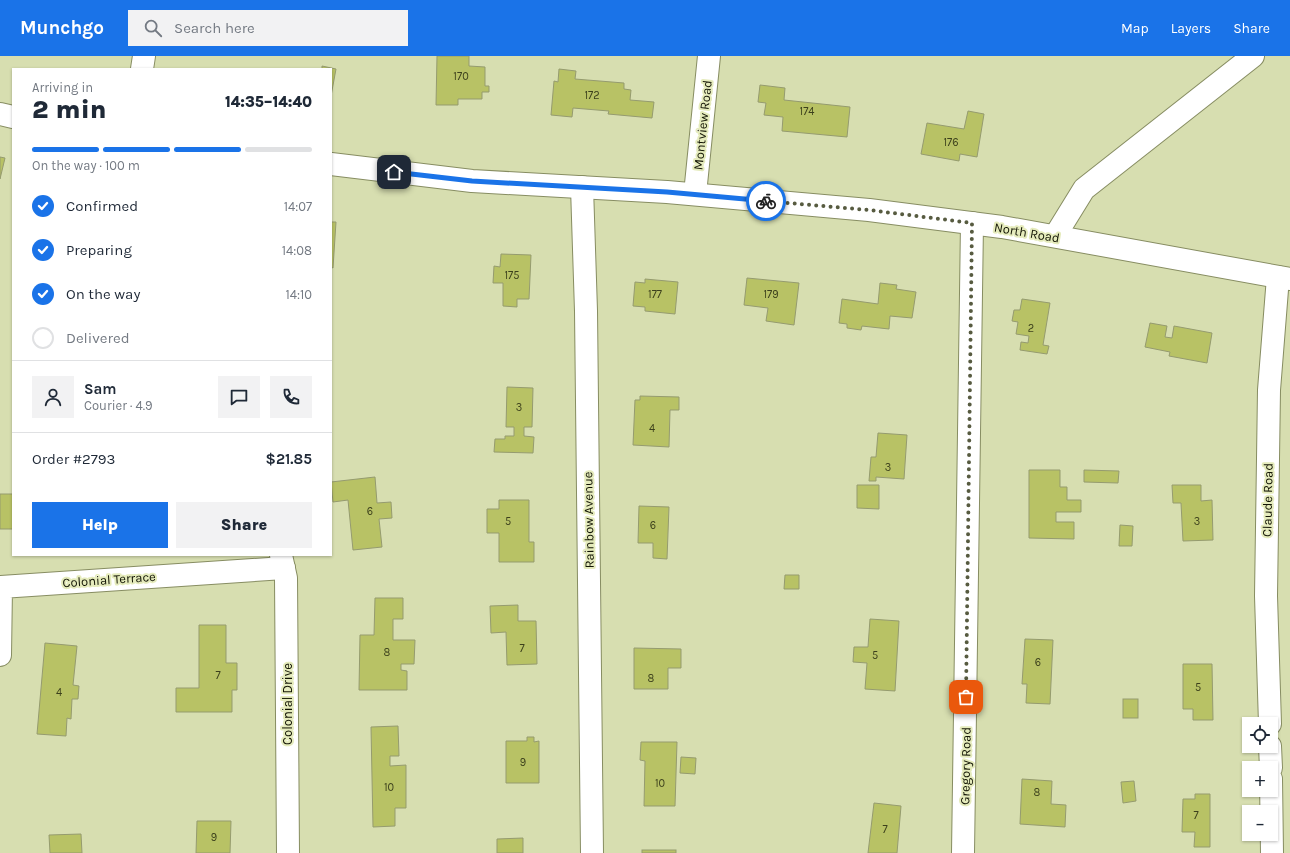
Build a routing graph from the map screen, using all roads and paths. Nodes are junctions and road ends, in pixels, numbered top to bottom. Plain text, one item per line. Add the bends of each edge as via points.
1 (144, 56) edge
2 (709, 56) edge
3 (1253, 56) edge
4 (142, 68) edge
5 (0, 114) edge
6 (12, 117) edge
7 (332, 164) edge
8 (582, 187) junction
9 (694, 194) junction
10 (972, 223) junction
11 (1055, 236) junction
12 (1284, 278) edge
13 (283, 561) edge
14 (0, 655) edge
15 (1270, 717) edge
16 (1271, 797) edge
17 (288, 853) edge
18 (592, 853) edge
19 (963, 853) edge
20 (1272, 853) edge

1 - 4 street
2 - 9 street, Montview Road
3 - 11 street via 1084,189
5 - 6 street
7 - 8 street, North Road via 472,181
8 - 9 street, North Road
8 - 18 street, Rainbow Avenue via 586,311
9 - 10 street, North Road via 869,210
10 - 11 street, North Road
10 - 19 street, Gregory Road
11 - 12 street, North Road
12 - 15 street, Claude Road via 1269,390 1266,596
13 - 14 street, Colonial Terrace via 1,586
13 - 17 street, Colonial Drive via 286,586
16 - 20 street

